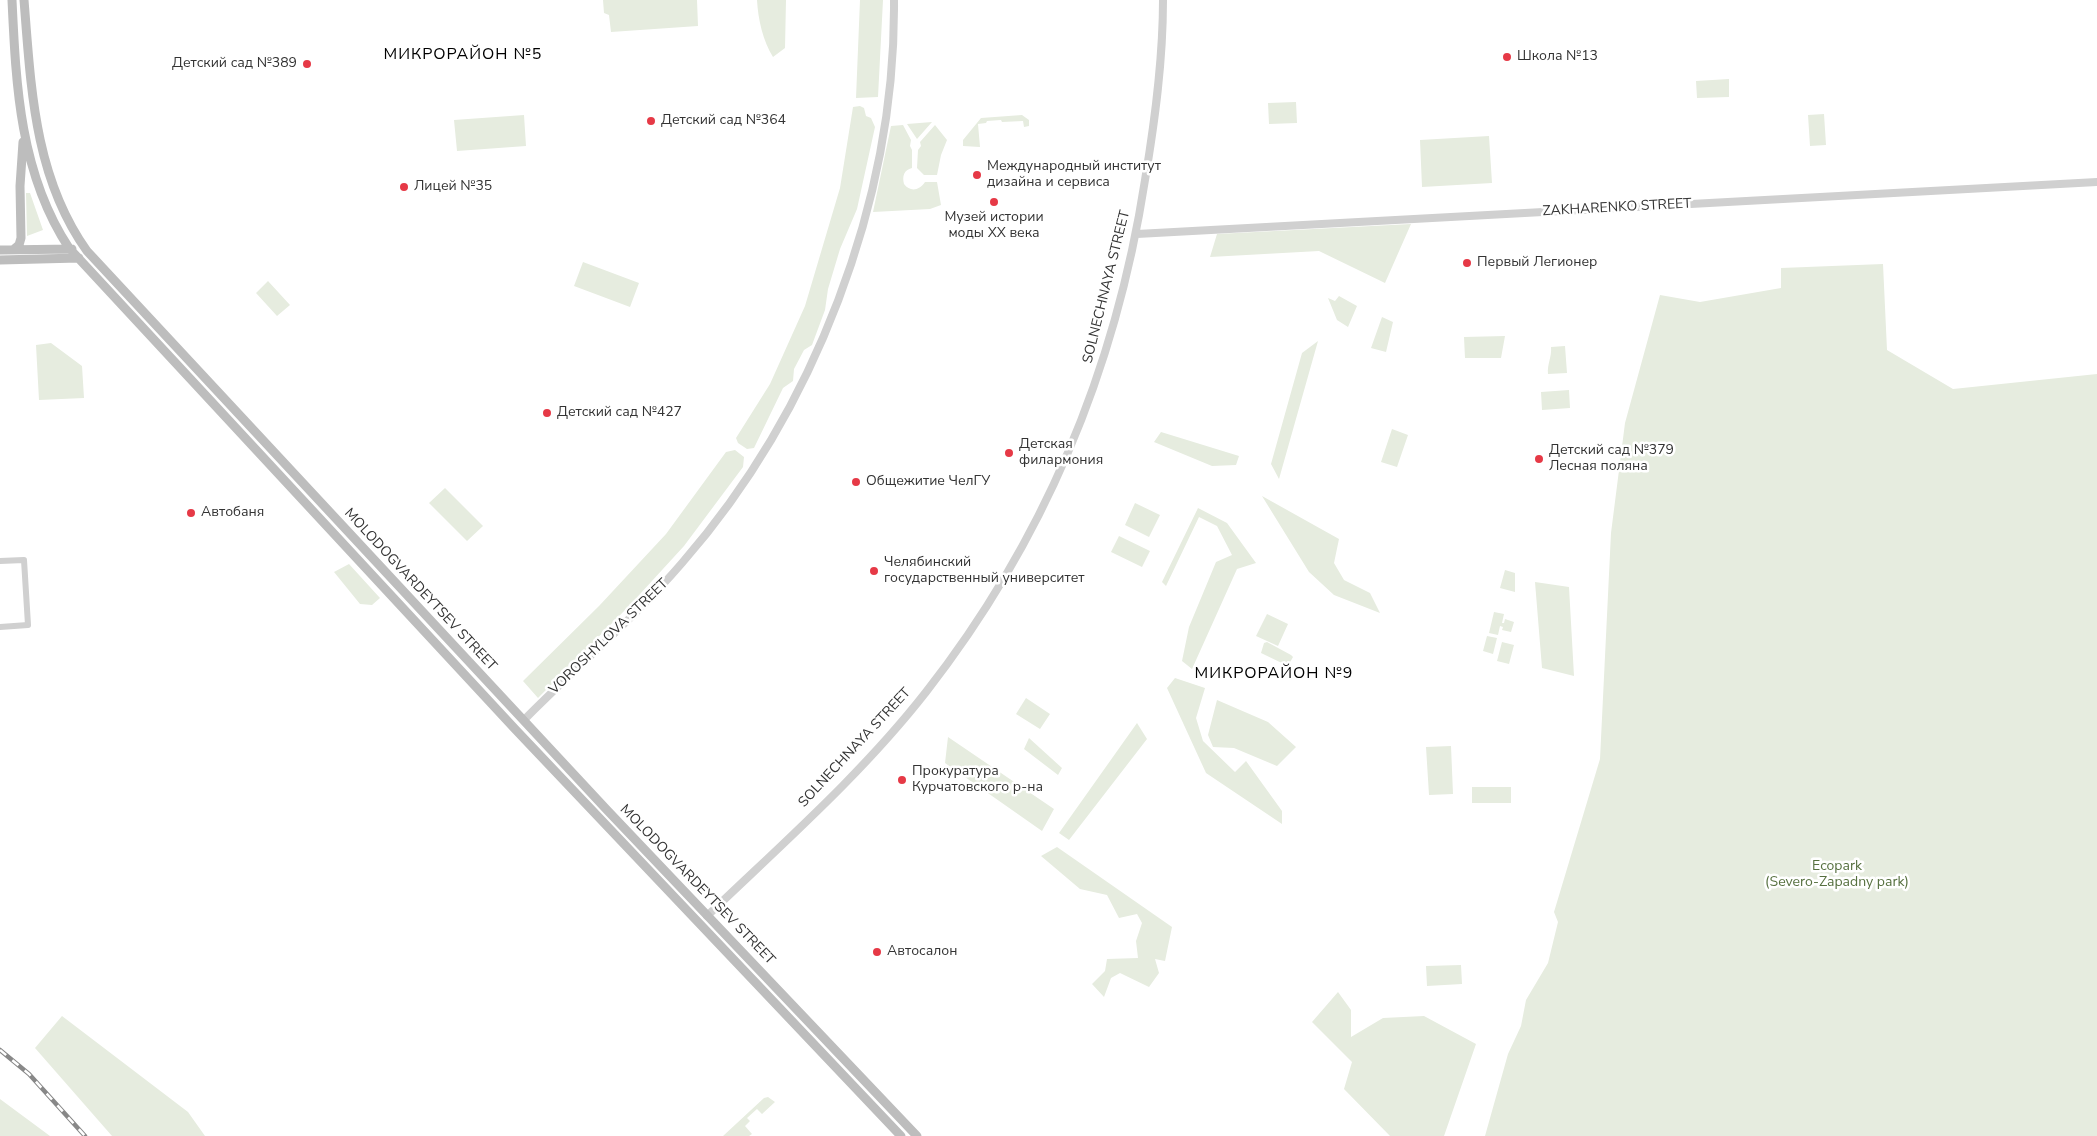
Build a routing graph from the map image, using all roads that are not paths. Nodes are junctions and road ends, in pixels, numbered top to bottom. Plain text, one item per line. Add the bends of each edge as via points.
1 (12, 0) edge
2 (24, 0) edge
3 (894, 0) edge
4 (1163, 0) edge
5 (24, 134) junction
6 (2097, 182) edge
7 (1137, 234) junction
8 (69, 248) junction
9 (0, 250) edge
10 (13, 250) junction
11 (87, 251) junction
12 (78, 259) junction
13 (0, 260) edge
14 (294, 474) junction
15 (286, 481) junction
16 (0, 561) edge
17 (0, 627) edge
18 (494, 688) junction
19 (484, 696) junction
20 (524, 720) junction
21 (515, 729) junction
22 (707, 916) junction
23 (700, 923) junction
24 (869, 1085) junction
25 (860, 1093) junction
26 (901, 1136) edge
27 (917, 1136) edge

1 - 5 main road, MOLODOGVARDEYTSEV STREET
2 - 11 main road, MOLODOGVARDEYTSEV STREET via 37,133 54,191
3 - 20 street, VOROSHYLOVA STREET via 886,107 867,207 833,312 794,400 745,482 692,552 640,610
4 - 7 street, SOLNECHNAYA STREET via 1153,135
5 - 8 main road, MOLODOGVARDEYTSEV STREET via 43,199
5 - 10 main road via 20,186 22,238
6 - 7 street, ZAKHARENKO STREET
7 - 22 street, SOLNECHNAYA STREET via 1116,320 1088,406 1013,565 926,693 891,734
8 - 10 main road
8 - 11 main road
8 - 12 main road, MOLODOGVARDEYTSEV STREET
9 - 10 main road
11 - 12 main road
11 - 14 main road, MOLODOGVARDEYTSEV STREET
12 - 13 main road
12 - 15 main road, MOLODOGVARDEYTSEV STREET
14 - 15 main road
14 - 18 main road, MOLODOGVARDEYTSEV STREET
15 - 19 main road, MOLODOGVARDEYTSEV STREET
16 - 17 street via 24,560 28,625
18 - 19 main road
18 - 20 main road, MOLODOGVARDEYTSEV STREET
19 - 21 main road, MOLODOGVARDEYTSEV STREET
20 - 21 main road
20 - 22 main road, MOLODOGVARDEYTSEV STREET
21 - 23 main road, MOLODOGVARDEYTSEV STREET
22 - 23 main road, SOLNECHNAYA STREET
22 - 24 main road, MOLODOGVARDEYTSEV STREET
23 - 25 main road, MOLODOGVARDEYTSEV STREET
24 - 25 main road
24 - 27 main road, MOLODOGVARDEYTSEV STREET
25 - 26 main road, MOLODOGVARDEYTSEV STREET

